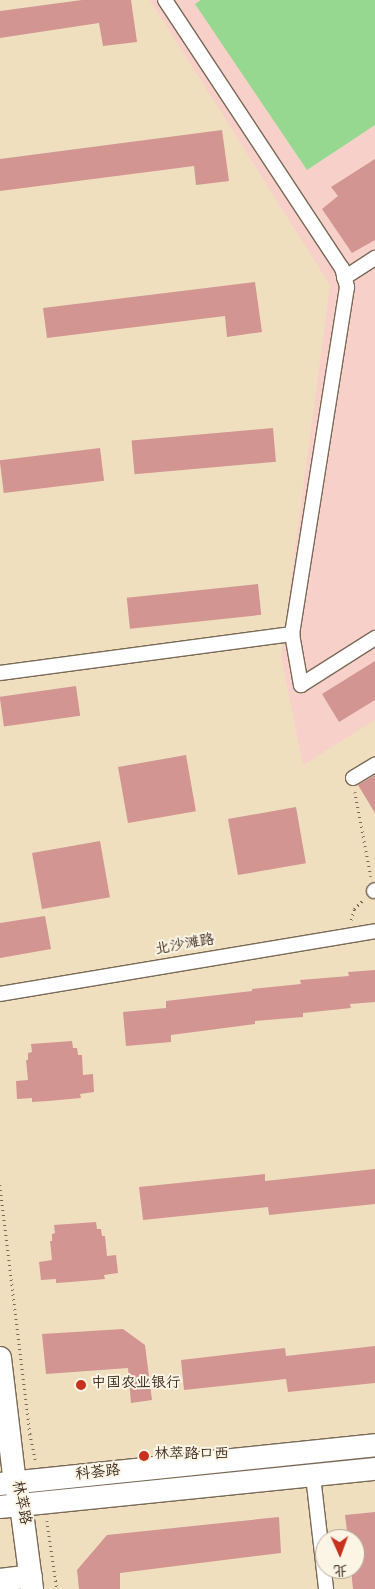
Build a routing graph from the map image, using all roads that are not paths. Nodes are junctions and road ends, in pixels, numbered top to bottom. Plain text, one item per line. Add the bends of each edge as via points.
1 (165, 0) edge
2 (375, 258) edge
3 (344, 278) junction
4 (292, 634) junction
5 (375, 638) edge
6 (0, 673) edge
7 (375, 765) edge
8 (353, 778) road end
9 (375, 931) edge
10 (0, 994) edge
11 (0, 1358) edge
12 (4, 1422) edge
13 (375, 1445) edge
14 (375, 1469) edge
15 (313, 1476) junction
16 (8, 1484) edge
17 (10, 1506) edge
18 (0, 1580) edge
19 (32, 1583) edge
20 (326, 1589) edge

1 - 3 street via 342,268
2 - 3 street
3 - 4 street via 347,287
4 - 5 street via 301,685
4 - 6 street
7 - 8 street
9 - 10 street, 北沙滩路
11 - 12 main road, 林萃路
12 - 16 main road, 林萃路
13 - 16 main road, 科荟路
14 - 15 main road, 科荟路
15 - 17 main road, 科荟路
15 - 20 street
16 - 17 main road, 林萃路
17 - 19 main road, 林萃路
18 - 19 main road

